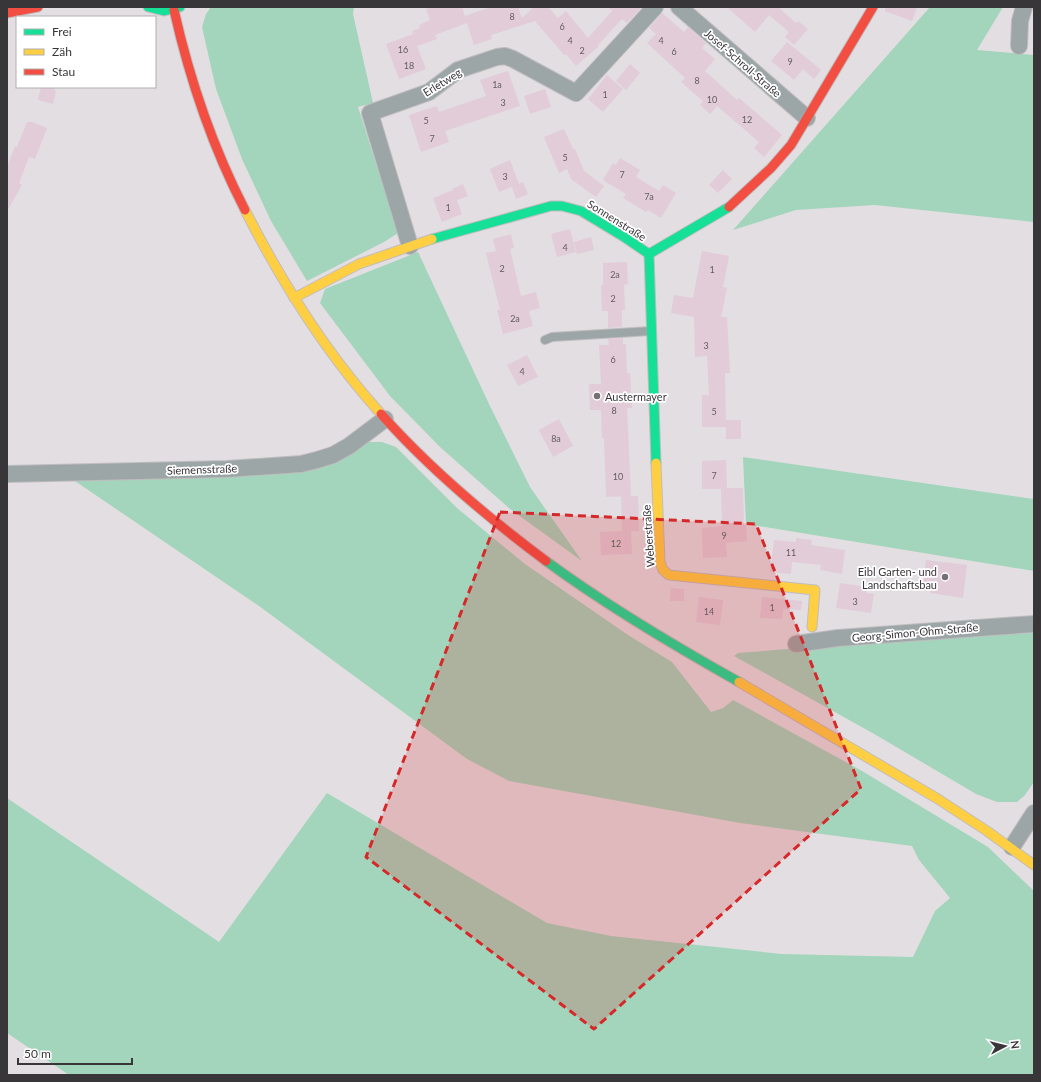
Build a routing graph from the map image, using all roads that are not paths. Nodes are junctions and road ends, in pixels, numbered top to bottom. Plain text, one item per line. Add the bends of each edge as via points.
1 (38, 7) edge
2 (148, 7) edge
3 (656, 7) edge
4 (679, 7) edge
5 (873, 7) edge
6 (1024, 7) edge
7 (177, 8) edge
8 (7, 12) edge
9 (1019, 46) dead end
10 (807, 118) junction
11 (410, 246) junction
12 (649, 254) junction
13 (294, 298) junction
14 (652, 331) junction
15 (545, 340) dead end
16 (385, 419) junction
17 (7, 474) edge
18 (1034, 624) edge
19 (812, 627) dead end
20 (796, 644) dead end
21 (1034, 813) edge
22 (1012, 847) junction
23 (1034, 864) edge

1 - 8 street
2 - 7 street via 163,11
3 - 11 street, Erletweg via 576,93 505,56 458,70 429,92 370,112
4 - 10 street, Josef-Schroll-Straße
5 - 10 street, Sonnenstraße
6 - 9 street via 1020,21
7 - 13 street via 178,31 192,82 218,153 240,202
10 - 12 street, Sonnenstraße via 791,144 771,168 728,208
11 - 12 street, Sonnenstraße via 551,206 562,206 581,211
11 - 13 street, Sonnenstraße via 359,264
12 - 14 street, Weberstraße
13 - 16 street via 328,349
14 - 15 lane via 552,337
14 - 19 street, Weberstraße via 660,562 663,572 669,575 815,590
16 - 17 street, Siemensstraße via 333,455 301,464 227,469
16 - 22 street via 470,501 539,555 599,597 710,666 920,787
18 - 20 street, Georg-Simon-Ohm-Straße via 852,637
21 - 22 street
22 - 23 street

